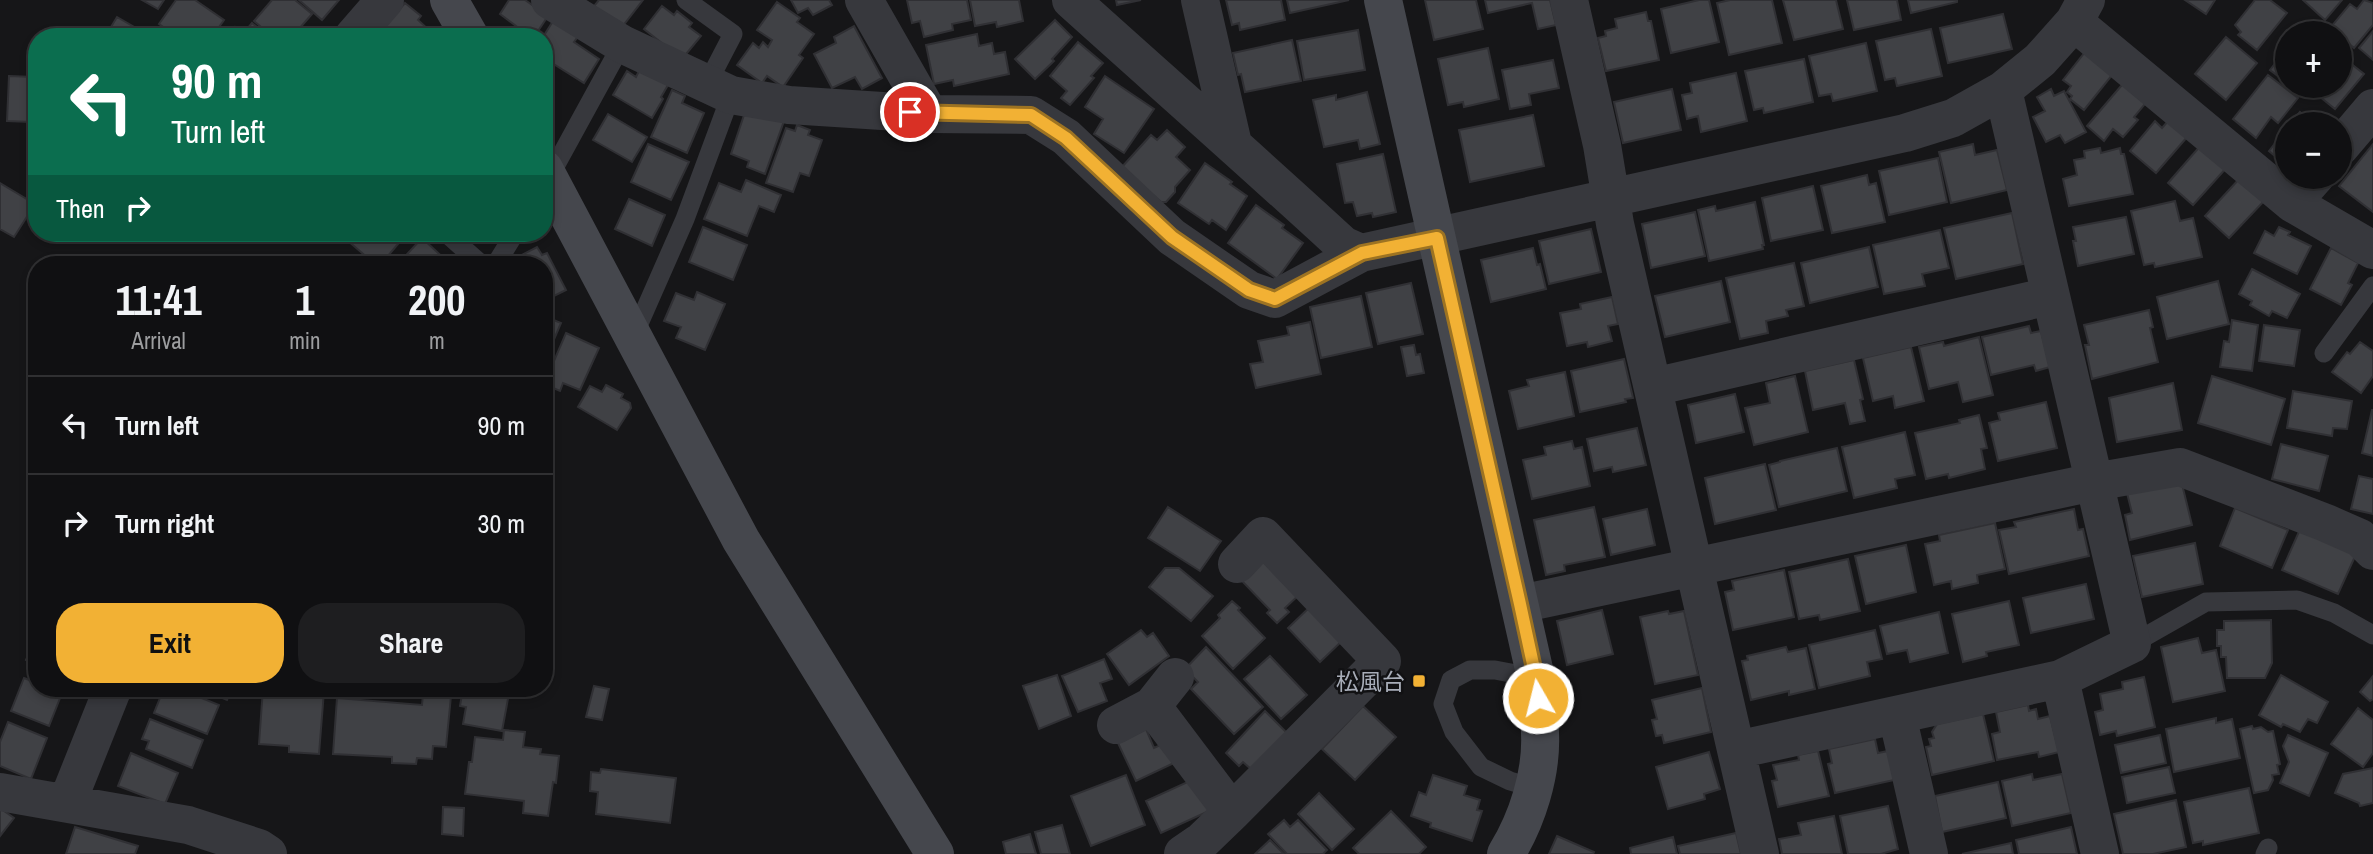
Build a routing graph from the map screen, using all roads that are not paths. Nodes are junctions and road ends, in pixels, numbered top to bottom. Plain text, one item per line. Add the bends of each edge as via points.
1 (385, 0) edge
2 (551, 0) edge
3 (686, 0) edge
4 (864, 0) edge
5 (1071, 0) edge
6 (1200, 0) edge
7 (1383, 0) edge
8 (1579, 2) edge
9 (2080, 11) edge
10 (361, 28) edge
11 (622, 44) junction
12 (719, 90) junction
13 (2003, 90) junction
14 (2373, 108) edge
15 (929, 114) junction
16 (2352, 133) edge
17 (1233, 144) junction
18 (553, 165) edge
19 (553, 190) edge
20 (2303, 190) edge
21 (1610, 199) junction
22 (1437, 238) junction
23 (456, 242) edge
24 (2373, 250) edge
25 (1362, 253) junction
26 (472, 256) edge
27 (2373, 286) edge
28 (2050, 296) junction
29 (634, 335) junction
30 (2324, 353) dead end
31 (1653, 387) junction
32 (2094, 482) junction
33 (2373, 551) edge
34 (1237, 564) dead end
35 (1694, 567) junction
36 (1520, 604) junction
37 (2373, 635) edge
38 (2132, 644) junction
39 (1536, 678) junction
40 (2060, 679) junction
41 (109, 697) edge
42 (1897, 715) junction
43 (1116, 725) dead end
44 (1736, 750) junction
45 (1534, 788) junction
46 (0, 792) edge
47 (66, 803) junction
48 (1232, 813) junction
49 (268, 854) edge
50 (935, 854) edge
51 (1183, 854) edge
52 (1506, 854) edge
53 (1760, 854) edge
54 (1929, 854) edge
55 (2100, 854) edge

1 - 10 street
2 - 11 street
3 - 12 lane via 733,34
4 - 15 street
5 - 17 street
6 - 17 street
7 - 22 street
8 - 21 street
9 - 13 street via 2040,60
9 - 20 street
11 - 12 street
11 - 18 lane
12 - 15 street via 789,105
12 - 29 lane via 685,219
13 - 21 street via 1953,118 1905,133
13 - 28 street
14 - 16 street
15 - 25 street via 1031,115 1066,138 1172,237 1249,290 1275,299
17 - 25 street via 1343,245
19 - 29 street
20 - 24 street
21 - 22 street
21 - 31 street
22 - 25 street
22 - 36 street
23 - 26 lane
27 - 30 lane
28 - 31 street
28 - 32 street
29 - 50 street via 741,540
31 - 35 street
32 - 33 street via 2180,467 2326,523 2360,538
32 - 35 street
32 - 38 street
34 - 48 street via 1264,536 1382,661
35 - 36 street
35 - 44 street
36 - 39 street
37 - 38 lane via 2297,600 2206,602
38 - 40 street
39 - 45 street via 1541,736
39 - 45 lane via 1470,670 1451,680 1443,704 1454,732 1481,767
40 - 42 street
40 - 55 street
41 - 47 street
42 - 44 street
42 - 54 street
43 - 48 street via 1163,692
44 - 53 street
45 - 52 street
46 - 47 street
47 - 49 street via 188,825
48 - 51 street

